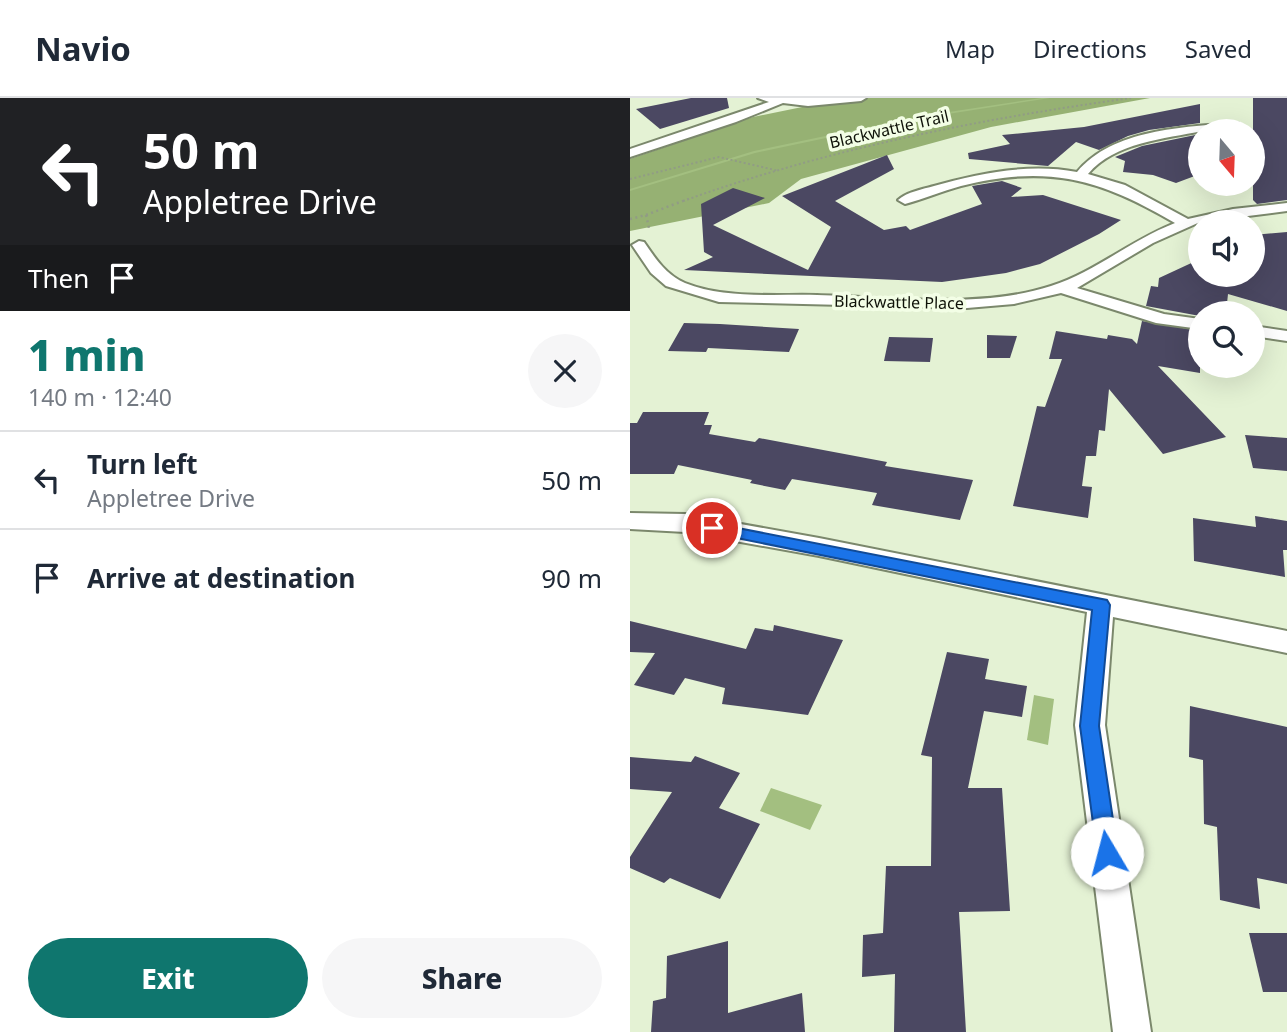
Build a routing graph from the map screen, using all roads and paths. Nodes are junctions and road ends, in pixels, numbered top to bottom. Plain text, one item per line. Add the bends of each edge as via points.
1 (762, 98) edge
2 (861, 98) edge
3 (1131, 98) edge
4 (780, 101) junction
5 (1188, 131) edge
6 (630, 153) edge
7 (779, 171) junction
8 (1080, 176) junction
9 (630, 180) edge
10 (905, 200) dead end
11 (1287, 207) edge
12 (646, 215) dead end
13 (1186, 224) junction
14 (639, 245) dead end
15 (1060, 288) junction
16 (1188, 322) edge
17 (1265, 333) edge
18 (1287, 336) edge
19 (630, 521) edge
20 (1101, 605) junction
21 (1287, 642) edge
22 (1132, 1032) edge

1 - 4 street
2 - 4 street
3 - 7 path, Blackwattle Trail via 987,119 843,151
4 - 6 street
5 - 8 street via 1115,148
7 - 9 path via 719,157
7 - 12 path, Blackwattle Trail via 687,197
8 - 10 street via 982,176
8 - 13 street via 1120,188
11 - 13 street, Blackwattle Place
13 - 15 street, Blackwattle Place
14 - 15 street, Blackwattle Place via 659,276 682,288 719,297 952,304 1005,300
15 - 16 street
17 - 18 street
19 - 20 street via 685,523
20 - 21 street
20 - 22 street via 1090,726

